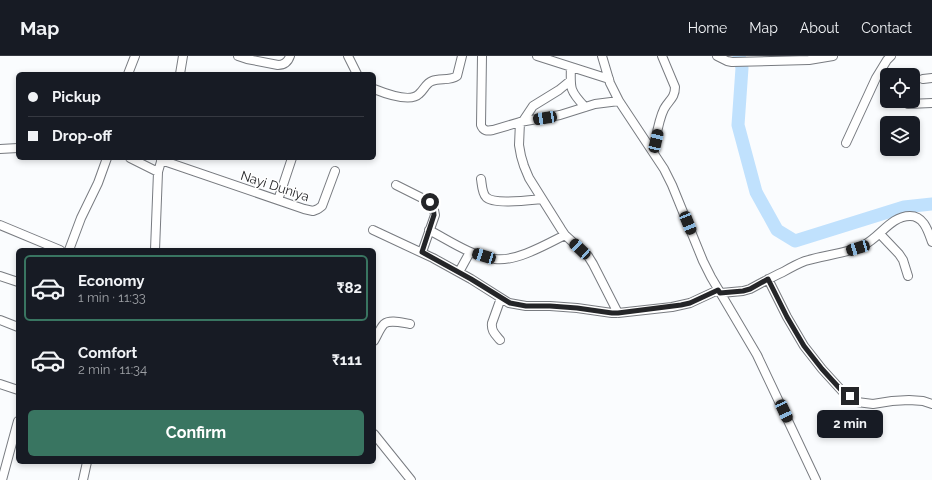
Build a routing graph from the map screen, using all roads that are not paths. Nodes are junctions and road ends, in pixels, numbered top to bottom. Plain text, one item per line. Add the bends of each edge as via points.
1 (135, 56) edge
2 (183, 56) edge
3 (238, 56) edge
4 (290, 56) edge
5 (462, 56) edge
6 (482, 56) edge
7 (537, 56) edge
8 (602, 56) edge
9 (662, 56) edge
10 (716, 56) edge
11 (833, 56) edge
12 (890, 56) edge
13 (350, 57) edge
14 (571, 67) junction
15 (129, 72) edge
16 (180, 72) edge
17 (356, 72) edge
18 (932, 78) edge
19 (609, 79) junction
20 (923, 79) dead end
21 (570, 81) junction
22 (376, 90) edge
23 (618, 101) junction
24 (932, 103) edge
25 (920, 104) edge
26 (585, 107) junction
27 (521, 122) junction
28 (846, 143) dead end
29 (16, 148) edge
30 (0, 149) edge
31 (653, 152) junction
32 (106, 160) edge
33 (134, 160) edge
34 (161, 160) edge
35 (164, 160) edge
36 (291, 160) edge
37 (335, 171) dead end
38 (158, 172) junction
39 (481, 179) dead end
40 (396, 185) dead end
41 (542, 199) junction
42 (278, 200) junction
43 (0, 225) edge
44 (372, 230) dead end
45 (429, 230) junction
46 (880, 234) junction
47 (565, 235) junction
48 (932, 242) edge
49 (55, 248) edge
50 (69, 248) edge
51 (155, 248) edge
52 (422, 252) junction
53 (470, 252) junction
54 (459, 272) junction
55 (0, 276) edge
56 (908, 276) dead end
57 (768, 279) junction
58 (16, 281) edge
59 (719, 291) junction
60 (501, 298) junction
61 (618, 313) junction
62 (0, 320) edge
63 (410, 324) dead end
64 (16, 325) edge
65 (376, 338) edge
66 (500, 340) dead end
67 (0, 384) edge
68 (16, 389) edge
69 (932, 404) edge
70 (16, 428) edge
71 (376, 437) edge
72 (87, 464) edge
73 (2, 480) edge
74 (83, 480) edge
75 (411, 480) edge
76 (816, 480) edge

1 - 15 street
2 - 16 street
3 - 4 street via 278,65 288,61
5 - 22 street via 457,76 429,82 415,97 393,96
6 - 27 street via 482,128 488,131
7 - 14 street
8 - 19 street
9 - 31 street via 675,91 664,110
10 - 11 street via 732,62 809,60
12 - 28 street via 876,78
13 - 17 street
14 - 19 street
14 - 21 street
18 - 20 street
19 - 23 street
21 - 26 street via 574,95
21 - 27 street via 533,106
23 - 26 street
23 - 31 street
24 - 25 street
26 - 27 street via 560,115
27 - 41 street via 520,156 529,178
29 - 30 street
31 - 59 street via 672,185 703,261
32 - 50 street
33 - 38 street
34 - 38 street
35 - 42 street, Nayi Duniya
36 - 42 street
37 - 42 street, Nayi Duniya via 322,206 318,209 304,209
38 - 51 street
39 - 41 street via 485,196 490,200 502,202
40 - 45 street via 433,205 434,215
41 - 47 street
43 - 49 street
44 - 52 street
45 - 52 street
45 - 53 street
46 - 48 street via 897,220 911,216 922,221
46 - 56 street via 899,254
46 - 57 street via 858,248 806,261
47 - 53 street via 533,250 504,259
47 - 61 street via 591,260
52 - 54 street
53 - 54 street
54 - 60 street
55 - 58 street
57 - 59 street via 743,291
57 - 69 street via 804,346 842,391 857,402 873,404 909,400
59 - 61 street via 686,304
59 - 76 street via 758,355
60 - 61 street via 510,303 526,306
60 - 66 street via 492,323 494,333
62 - 64 street
63 - 65 street via 388,322
67 - 68 street
70 - 73 street
71 - 75 street
72 - 74 street

